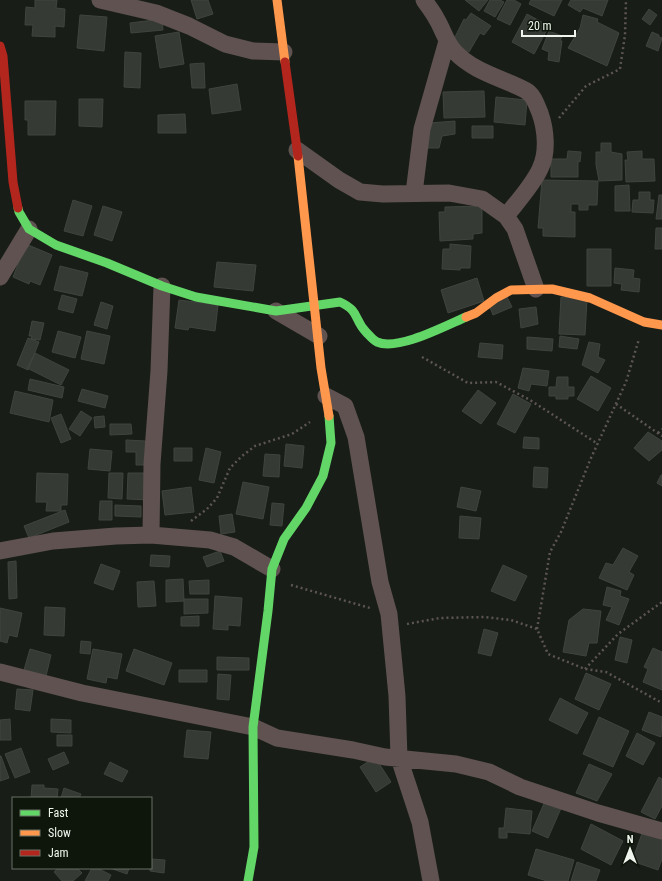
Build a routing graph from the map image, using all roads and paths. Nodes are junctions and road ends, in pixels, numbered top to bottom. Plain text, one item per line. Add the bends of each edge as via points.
1 (100, 0) edge
2 (277, 0) edge
3 (424, 0) edge
4 (626, 0) edge
5 (447, 41) junction
6 (0, 46) edge
7 (284, 52) junction
8 (545, 136) junction
9 (297, 150) junction
10 (414, 193) junction
11 (506, 216) junction
12 (29, 229) junction
13 (0, 277) edge
14 (162, 286) junction
15 (536, 289) junction
16 (316, 306) junction
17 (276, 311) junction
18 (644, 322) junction
19 (662, 325) edge
20 (319, 336) junction
21 (420, 356) dead end
22 (327, 403) junction
23 (616, 404) junction
24 (662, 429) edge
25 (658, 433) junction
26 (662, 436) edge
27 (598, 444) junction
28 (150, 535) junction
29 (167, 536) junction
30 (0, 551) edge
31 (272, 574) junction
32 (662, 602) edge
33 (390, 621) junction
34 (537, 629) junction
35 (585, 669) junction
36 (0, 672) edge
37 (662, 703) edge
38 (253, 727) junction
39 (399, 758) junction
40 (662, 831) edge
41 (248, 881) edge
42 (431, 881) edge

1 - 7 street via 156,13 225,44 253,50
2 - 7 street
3 - 5 street via 437,18
4 - 8 path via 625,35 620,69 586,86
5 - 8 street via 455,52 473,66 531,95 541,116
5 - 10 street via 422,129
6 - 12 street via 8,106 12,182 19,212
7 - 9 street
8 - 11 street via 543,160 539,171
9 - 10 street via 360,192
9 - 16 street
10 - 11 street via 449,193 482,199
11 - 15 street via 515,229
12 - 13 street
12 - 14 street via 56,245
14 - 17 street via 196,297
14 - 28 street
15 - 16 street via 511,290 476,313 413,340 394,344 377,342 364,330 356,313 349,306 340,302
15 - 18 street via 552,289 590,298
16 - 17 street
16 - 20 street
17 - 20 street
18 - 19 street
18 - 23 path via 626,382
20 - 22 street
21 - 27 path via 468,383 496,382 530,400
22 - 29 path via 292,434 255,446 242,456 230,468 217,498 207,509
22 - 31 street via 331,443 323,476 306,508 284,539
22 - 33 street via 345,406 356,437 380,582
23 - 25 path
23 - 27 path
24 - 25 path
25 - 26 path
27 - 34 path via 550,552
28 - 29 street
28 - 30 street via 53,541
29 - 31 street via 210,540 234,547
31 - 33 path
31 - 38 street
32 - 35 path via 618,634
33 - 34 path via 484,617 511,620
33 - 39 street via 397,696
34 - 35 path via 548,654
35 - 37 path via 606,672
36 - 38 street via 82,693
38 - 39 street via 277,738 353,750 373,756
38 - 41 street via 254,846
39 - 40 street via 456,764 489,772 520,787
39 - 42 street via 420,822

